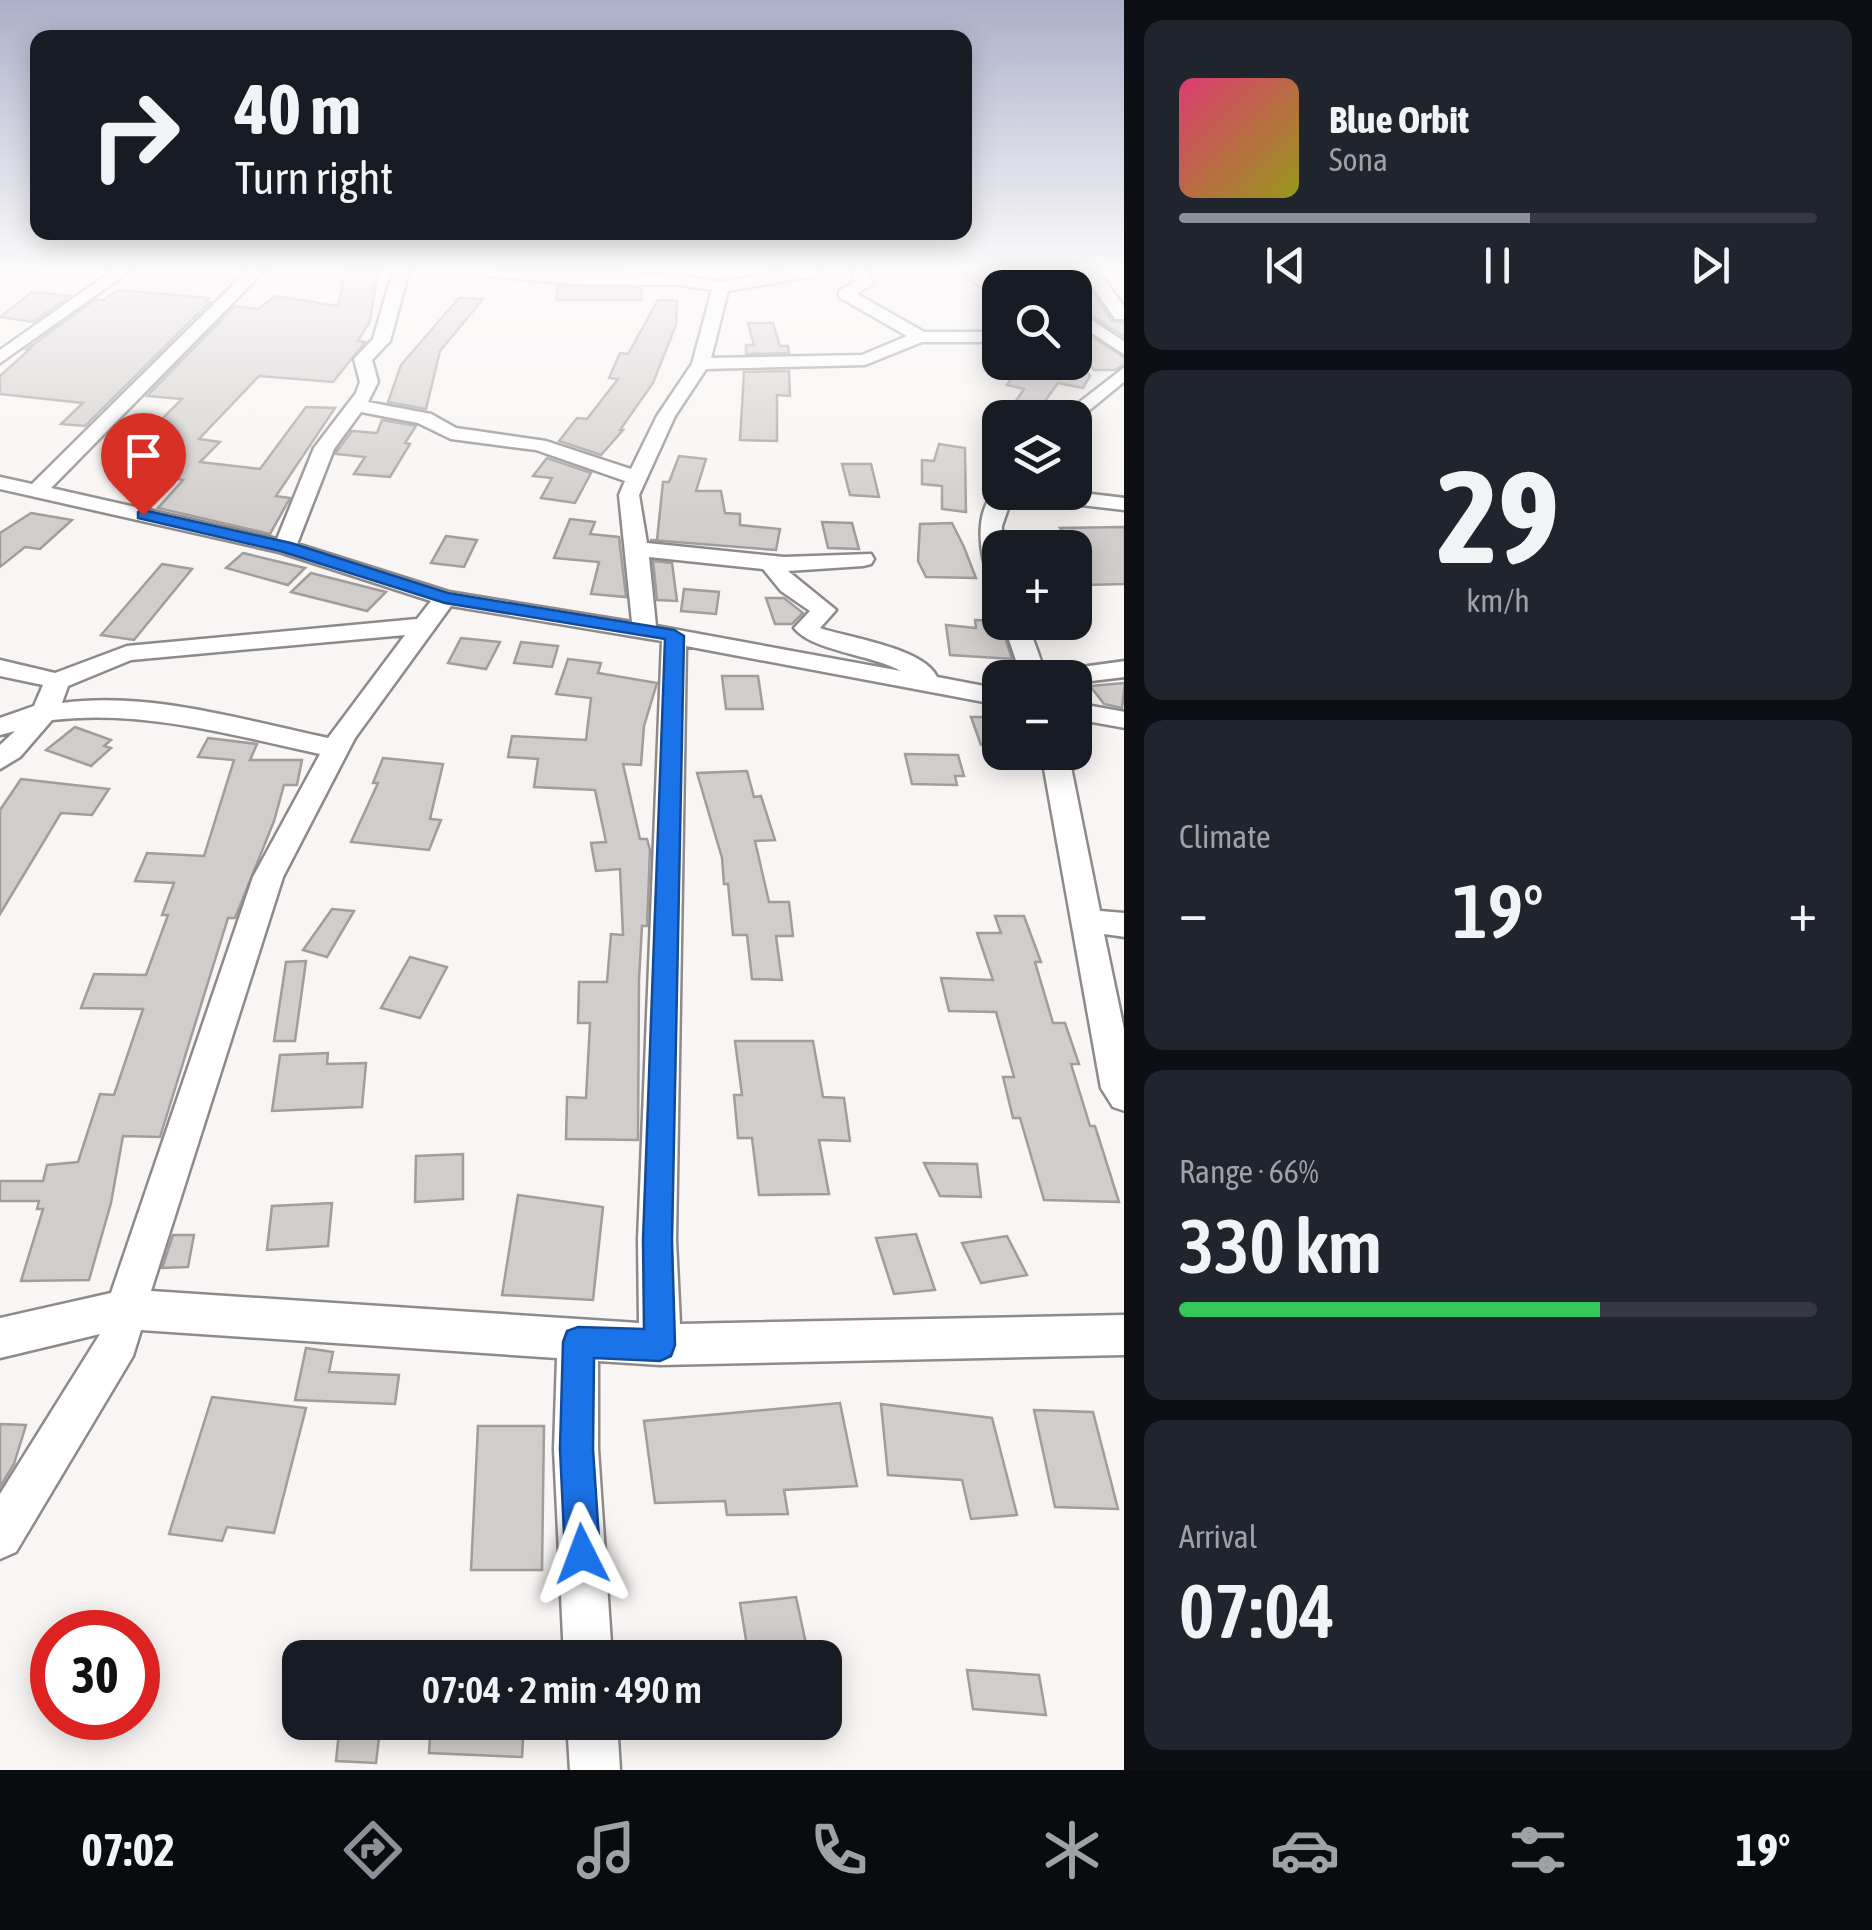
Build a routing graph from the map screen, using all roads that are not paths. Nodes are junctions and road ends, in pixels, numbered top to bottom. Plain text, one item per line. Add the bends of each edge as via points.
1 (174, 354) edge
2 (368, 354) edge
3 (701, 354) edge
4 (880, 354) edge
5 (701, 364) junction
6 (1124, 372) edge
7 (1090, 400) edge
8 (358, 406) junction
9 (636, 478) junction
10 (0, 483) edge
11 (37, 491) junction
12 (1092, 500) edge
13 (1124, 504) edge
14 (285, 547) junction
15 (638, 549) junction
16 (863, 558) dead end
17 (767, 560) junction
18 (445, 598) junction
19 (422, 626) junction
20 (659, 633) junction
21 (0, 668) edge
22 (1124, 669) edge
23 (1092, 673) edge
24 (57, 681) junction
25 (935, 685) junction
26 (982, 694) edge
27 (49, 710) junction
28 (1092, 714) edge
29 (1124, 720) edge
30 (0, 728) edge
31 (335, 748) junction
32 (0, 760) edge
33 (1058, 770) edge
34 (1087, 921) junction
35 (1124, 925) edge
36 (1124, 1096) edge
37 (125, 1309) junction
38 (1124, 1336) edge
39 (0, 1338) edge
40 (578, 1342) junction
41 (660, 1345) junction
42 (0, 1536) edge
43 (587, 1640) edge
44 (593, 1740) edge
45 (594, 1770) edge

1 - 11 street
2 - 8 street via 369,382
3 - 5 street
4 - 5 street via 865,360
5 - 9 street
6 - 7 street
8 - 9 street via 424,418 451,434 539,445
8 - 14 street via 324,448
9 - 15 street via 629,506
10 - 11 street
11 - 14 street
12 - 13 street
14 - 18 street
15 - 17 street
15 - 20 street
16 - 17 street
17 - 25 street via 824,610 806,628 811,633 905,660
18 - 19 street
18 - 20 street
19 - 24 street via 127,653
19 - 31 street
20 - 25 street
20 - 41 street
21 - 24 street
22 - 23 street
24 - 27 street
25 - 26 street
27 - 30 street
27 - 31 street via 164,715
27 - 32 street
28 - 29 street
31 - 37 street via 256,910
33 - 34 street
34 - 35 street
34 - 36 street
37 - 39 street
37 - 40 street
37 - 42 street via 118,1342
38 - 41 street
40 - 41 street
40 - 43 street via 576,1449
44 - 45 street

